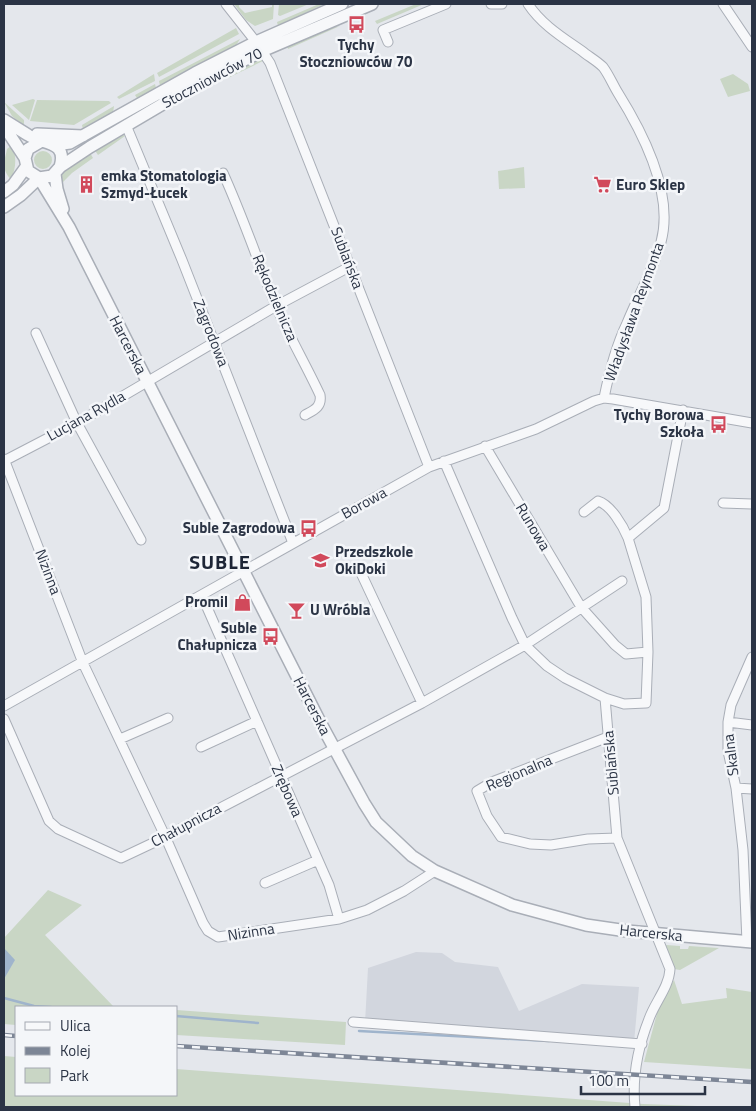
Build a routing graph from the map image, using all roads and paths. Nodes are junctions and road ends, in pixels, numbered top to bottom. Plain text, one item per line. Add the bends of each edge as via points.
1 (226, 4) edge
2 (342, 4) edge
3 (372, 4) edge
4 (446, 4) edge
5 (491, 4) edge
6 (502, 4) edge
7 (528, 4) edge
8 (723, 4) edge
9 (388, 42) dead end
10 (260, 46) junction
11 (752, 47) edge
12 (4, 120) edge
13 (126, 125) junction
14 (4, 126) edge
15 (23, 131) junction
16 (84, 136) junction
17 (40, 142) junction
18 (55, 145) junction
19 (26, 162) junction
20 (58, 171) junction
21 (223, 173) dead end
22 (39, 178) junction
23 (4, 192) edge
24 (20, 195) junction
25 (51, 198) junction
26 (4, 207) edge
27 (69, 227) junction
28 (350, 266) junction
29 (276, 306) junction
30 (36, 333) dead end
31 (214, 342) junction
32 (147, 382) junction
33 (604, 398) junction
34 (683, 410) junction
35 (305, 415) dead end
36 (77, 423) junction
37 (752, 423) edge
38 (485, 446) junction
39 (4, 460) edge
40 (444, 461) junction
41 (429, 467) junction
42 (722, 503) dead end
43 (752, 504) edge
44 (584, 512) dead end
45 (628, 538) junction
46 (141, 540) dead end
47 (293, 543) junction
48 (244, 571) junction
49 (361, 573) dead end
50 (622, 581) dead end
51 (202, 596) junction
52 (582, 607) junction
53 (525, 646) junction
54 (648, 652) junction
55 (752, 659) edge
56 (83, 663) junction
57 (605, 698) junction
58 (422, 702) junction
59 (4, 706) edge
60 (168, 718) dead end
61 (4, 719) edge
62 (257, 721) junction
63 (728, 722) junction
64 (752, 725) edge
65 (608, 737) junction
66 (120, 739) junction
67 (201, 747) dead end
68 (335, 749) junction
69 (280, 776) junction
70 (736, 788) junction
71 (752, 789) edge
72 (165, 836) junction
73 (617, 838) junction
74 (748, 850) edge
75 (318, 860) junction
76 (435, 871) junction
77 (265, 883) dead end
78 (339, 918) junction
79 (655, 933) junction
80 (750, 942) edge
81 (353, 1022) dead end
82 (642, 1044) junction
83 (635, 1107) edge

1 - 10 street, Sublańska
2 - 10 street, Stoczniowców 70
3 - 10 street, Stoczniowców 70
4 - 9 street via 383,30
5 - 6 street
7 - 33 street, Władysława Reymonta via 542,21 602,66 648,151 658,182 663,208 660,245 626,325
8 - 11 street
10 - 13 street, Stoczniowców 70
10 - 16 street, Stoczniowców 70 via 173,85
10 - 28 street, Sublańska via 270,63
12 - 15 street
13 - 20 street, Stoczniowców 70
13 - 31 street, Zagrodowa
14 - 19 street
15 - 16 street
15 - 17 street
16 - 18 street, Stoczniowców 70 via 70,143
17 - 18 street
17 - 19 street via 28,149
18 - 20 street via 61,155
19 - 22 street via 32,174
19 - 23 street via 13,185
20 - 22 street via 48,178
20 - 27 street, Harcerska via 60,202
21 - 29 street, Rękodzielnicza
22 - 24 street
22 - 25 street, Harcerska
24 - 25 street via 28,190 37,190
24 - 26 street
25 - 27 street, Harcerska
27 - 32 street, Harcerska
28 - 29 street, Lucjana Rydla
28 - 41 street, Sublańska
29 - 31 street, Lucjana Rydla
29 - 35 street, Rękodzielnicza via 320,395 318,408
30 - 36 street
31 - 32 street, Lucjana Rydla
31 - 47 street, Zagrodowa
32 - 36 street, Lucjana Rydla
32 - 48 street, Harcerska
33 - 34 street
33 - 38 street, Borowa via 543,426
34 - 37 street
34 - 45 street via 664,508
36 - 39 street, Lucjana Rydla
36 - 46 street
38 - 40 street, Borowa
38 - 52 street, Runowa
39 - 56 street, Nizinna
40 - 41 street, Borowa
40 - 53 street
41 - 47 street, Borowa
42 - 43 street
44 - 45 street via 598,501 604,503
45 - 54 street via 646,597
47 - 48 street, Borowa
48 - 51 street, Borowa
48 - 68 street, Harcerska
49 - 58 street
50 - 52 street
51 - 56 street, Borowa
51 - 62 street, Zrębowa
52 - 53 street
52 - 54 street, Runowa via 626,654
53 - 57 street via 565,678
53 - 58 street, Chałupnicza
54 - 57 street via 646,703 624,704
55 - 63 street, Skalna via 731,705
56 - 59 street, Borowa
56 - 66 street, Nizinna
57 - 65 street, Sublańska
58 - 68 street, Chałupnicza
60 - 66 street
61 - 72 street, Chałupnicza via 49,821 58,829 121,858
62 - 67 street
62 - 69 street, Zrębowa
63 - 64 street, Skalna
63 - 70 street, Skalna via 728,751
65 - 73 street, Sublańska
65 - 73 street, Regionalna via 478,790 486,816 501,837 551,845
66 - 72 street, Nizinna
68 - 69 street, Chałupnicza
68 - 76 street, Harcerska via 376,822 412,856
69 - 72 street, Chałupnicza
69 - 75 street, Zrębowa
70 - 71 street, Skalna
70 - 74 street, Skalna
72 - 78 street, Nizinna via 203,923 218,937
73 - 79 street, Sublańska
74 - 80 street, Skalna
75 - 77 street
75 - 78 street, Zrębowa via 330,885
76 - 78 street, Nizinna via 367,910
76 - 79 street, Harcerska via 512,904 586,925
79 - 80 street, Harcerska
79 - 82 street, Sublańska via 670,969 670,977 648,1020
81 - 82 street
82 - 83 street, Sublańska via 635,1070

